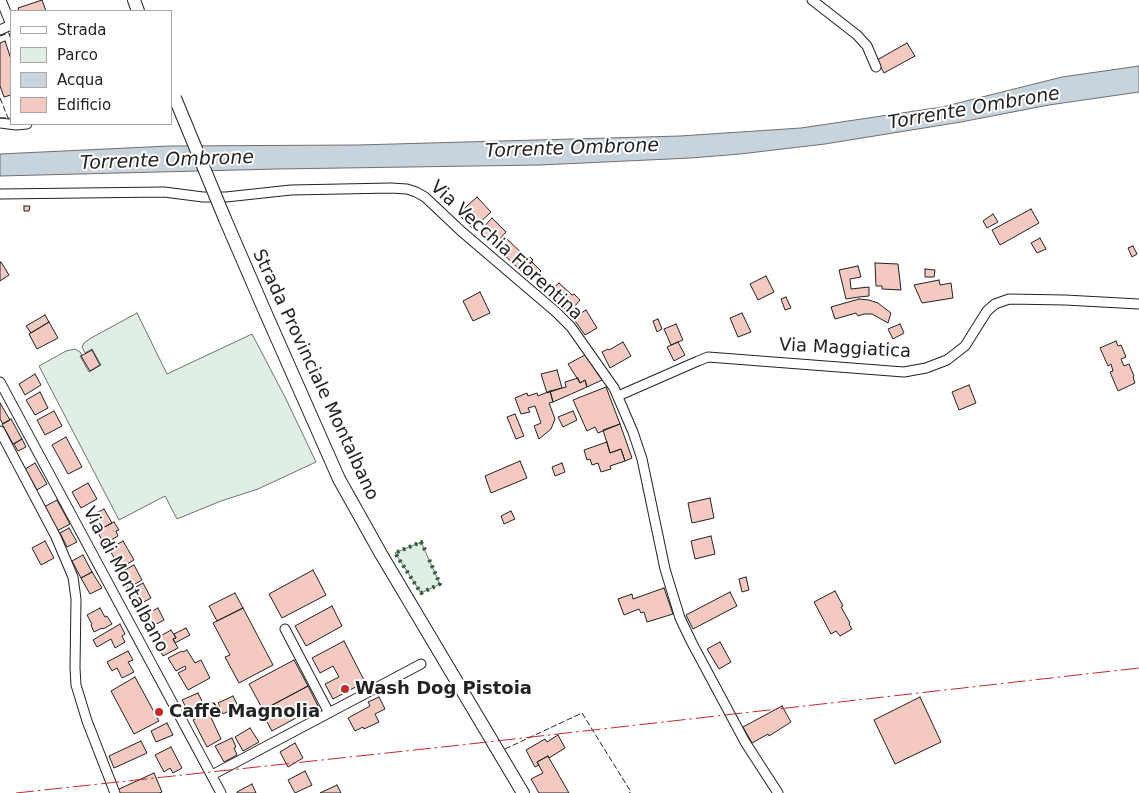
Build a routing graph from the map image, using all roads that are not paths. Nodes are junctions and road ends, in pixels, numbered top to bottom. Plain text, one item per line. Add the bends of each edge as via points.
1 (0, 0) edge
2 (812, 0) edge
3 (10, 23) edge
4 (876, 67) dead end
5 (173, 94) edge
6 (0, 194) edge
7 (1139, 304) edge
8 (0, 382) edge
9 (618, 396) junction
10 (0, 431) edge
11 (285, 629) dead end
12 (421, 664) dead end
13 (329, 713) junction
14 (212, 775) junction
15 (115, 793) edge
16 (221, 793) edge
17 (523, 793) edge
18 (778, 793) edge

1 - 3 street
2 - 4 street via 858,35
5 - 17 main road, Strada Provinciale Montalbano, bridge via 339,479
6 - 9 street, Via Vecchia Fiorentina via 164,192 203,197 301,190 410,190 424,198 556,312 571,327
7 - 9 street, Via Maggiatica via 1009,299 995,304 987,312 965,346 947,360 926,368 904,372 708,358
8 - 14 street, Via di Montalbano
9 - 18 street, Via Vecchia Fiorentina via 642,459 665,569 680,618 745,742
10 - 15 street via 56,537 73,577 76,685
11 - 13 street
12 - 13 street
13 - 14 street
14 - 16 street, Via di Montalbano

